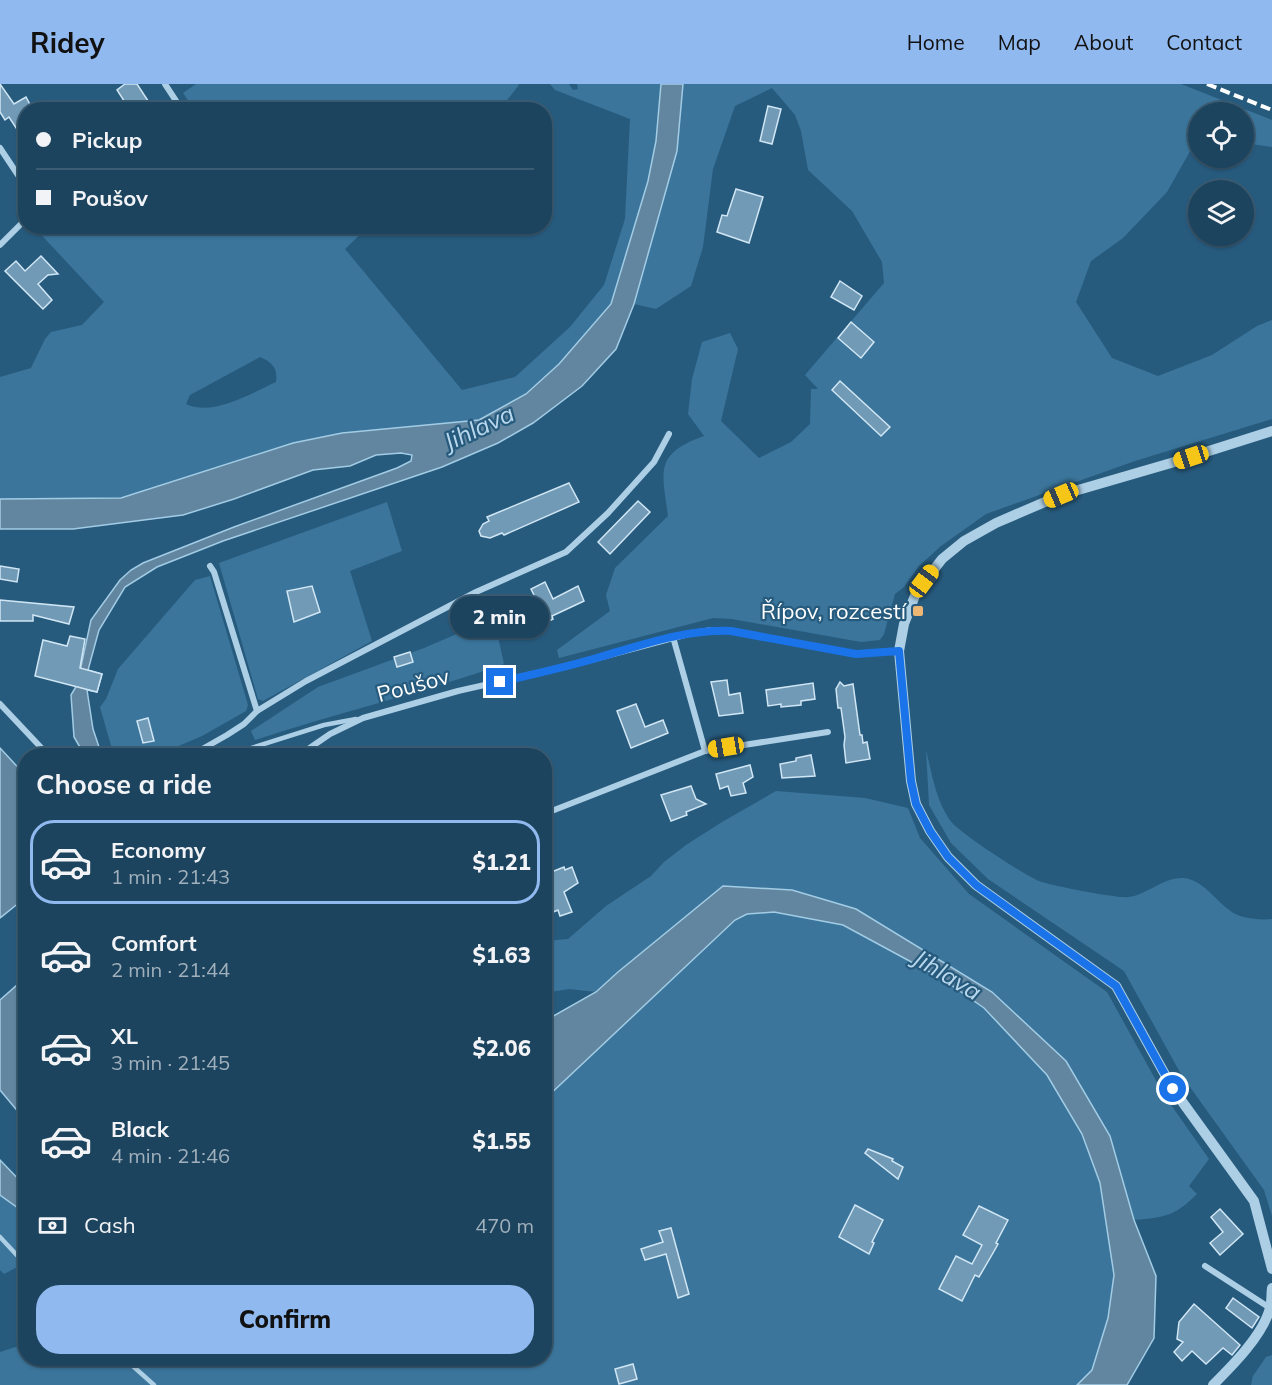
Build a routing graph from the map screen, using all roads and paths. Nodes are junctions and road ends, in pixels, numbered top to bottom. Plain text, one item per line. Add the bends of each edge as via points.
1 (165, 84) edge
2 (177, 102) edge
3 (0, 148) edge
4 (18, 175) edge
5 (18, 227) edge
6 (0, 245) edge
7 (1272, 431) edge
8 (669, 434) dead end
9 (210, 566) dead end
10 (673, 637) junction
11 (899, 651) junction
12 (0, 704) edge
13 (257, 711) junction
14 (363, 718) junction
15 (828, 732) dead end
16 (41, 748) edge
17 (204, 748) edge
18 (251, 748) edge
19 (310, 748) edge
20 (705, 751) junction
21 (552, 811) edge
22 (0, 1237) edge
23 (18, 1256) edge
24 (1204, 1266) dead end
25 (1272, 1269) edge
26 (1272, 1288) edge
27 (1270, 1308) junction
28 (132, 1366) edge
29 (154, 1385) edge
30 (1213, 1385) edge

1 - 2 street
3 - 4 street
5 - 6 street
7 - 11 street via 1061,495 964,541 937,564 916,593
8 - 13 street, Poušov via 654,462 566,552 476,592
9 - 13 street
10 - 11 street, Poušov via 731,631 856,654
10 - 14 street, Poušov
10 - 20 street
11 - 25 street via 911,781 916,804 930,831 948,857 976,885 1116,986 1173,1089 1254,1201
12 - 16 street
13 - 17 street, Poušov via 244,724
14 - 18 lane via 324,725
14 - 19 street, Poušov
15 - 20 street
20 - 21 street
22 - 23 lane
24 - 27 street
26 - 27 street
27 - 30 street via 1261,1328
28 - 29 lane

